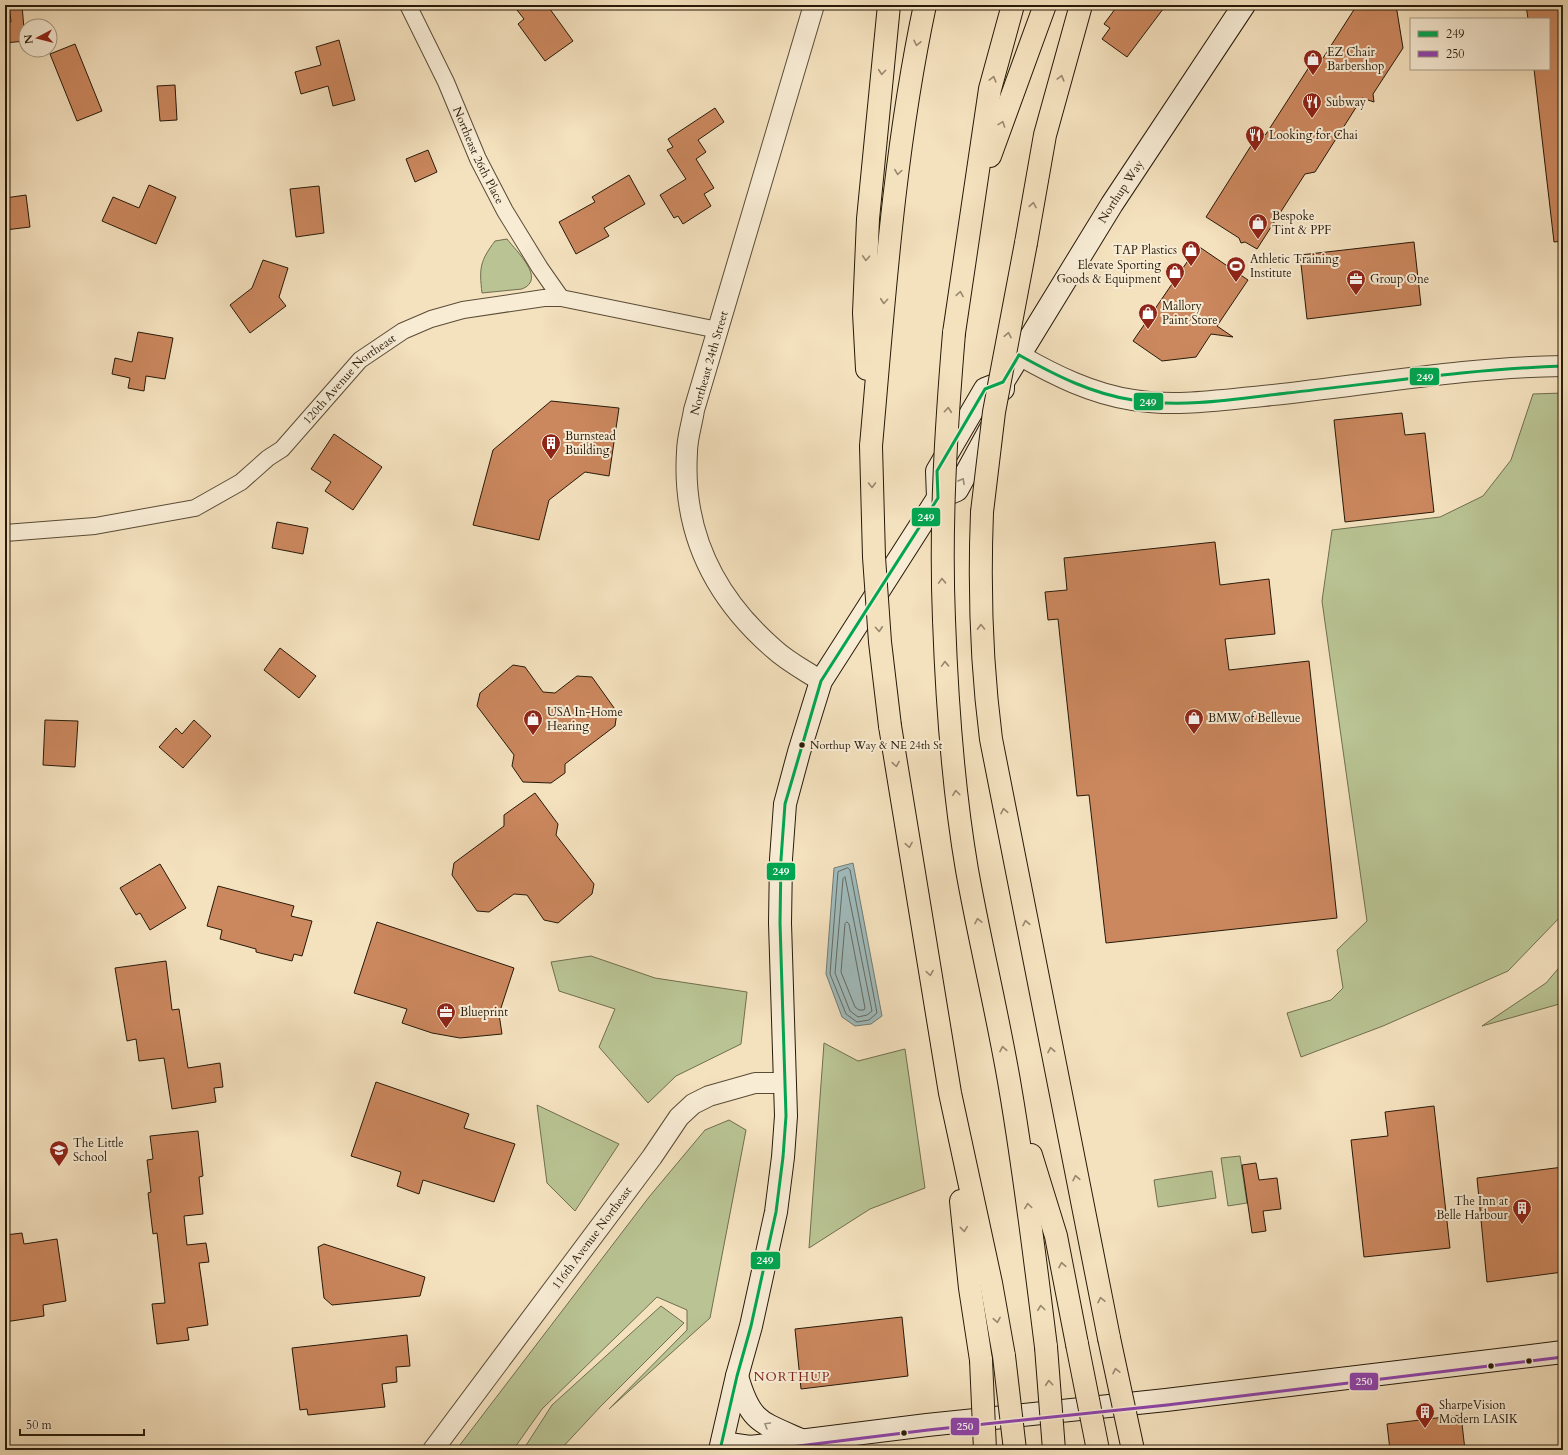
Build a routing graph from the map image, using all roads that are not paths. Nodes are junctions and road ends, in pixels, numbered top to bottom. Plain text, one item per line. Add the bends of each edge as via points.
1 (408, 5) edge
2 (814, 5) edge
3 (888, 5) edge
4 (925, 5) edge
5 (1013, 5) edge
6 (1045, 5) edge
7 (1081, 5) edge
8 (1244, 5) edge
9 (974, 200) junction
10 (561, 298) junction
11 (718, 330) junction
12 (1019, 355) junction
13 (1563, 366) edge
14 (871, 446) junction
15 (5, 533) edge
16 (822, 681) junction
17 (785, 1083) junction
18 (1010, 1087) junction
19 (950, 1093) junction
20 (1563, 1352) edge
21 (737, 1376) junction
22 (802, 1440) junction
23 (721, 1447) edge
24 (433, 1450) edge
25 (985, 1450) edge
26 (1015, 1450) edge
27 (1054, 1450) edge
28 (1098, 1450) edge
29 (1133, 1450) edge

1 - 10 street, Northeast 26th Place via 446,82 478,159 505,210
2 - 11 street, Northeast 24th Street
3 -> 14 highway via 868,219 864,313
4 -> 14 highway via 915,51 890,228
9 -> 5 highway via 990,89
9 -> 6 highway
29 -> 7 highway, bridge via 1011,849 991,739 981,655 982,512 994,412 1045,135
8 - 12 main road, Northup Way via 1112,204
18 -> 9 highway, bridge via 967,870 958,809 951,747 944,620 943,488 954,333
10 - 11 street, 120th Avenue Northeast
10 - 15 street, 120th Avenue Northeast via 544,298 463,310 431,319 403,331 360,360 282,449 241,482 196,508 95,526
11 - 16 street, Northeast 24th Street via 694,410 687,451 687,499 697,539 714,580 741,617 775,650
12 - 13 street via 1047,371 1104,394 1134,400 1187,403 1512,368
12 - 16 main road, Northup Way via 1003,382 984,388 937,470 938,498
14 -> 19 highway, bridge via 874,557 880,642 890,726
16 - 17 main road, Northup Way via 798,752 785,804 780,923
17 - 21 main road, Northup Way via 786,1116 776,1212 751,1326
17 - 24 street, 116th Avenue Northeast via 755,1083 709,1096 693,1104 679,1117 652,1157
27 -> 18 highway, bridge via 1046,1347
28 -> 18 highway, bridge via 1056,1236
19 -> 25 highway, bridge via 970,1288 981,1360
19 -> 26 highway, bridge via 991,1283 1004,1356
20 - 22 main road via 1166,1400
22 -> 21 main road via 770,1427 758,1419 747,1404
21 - 23 main road, Northup Way
22 - 23 main road via 750,1447

